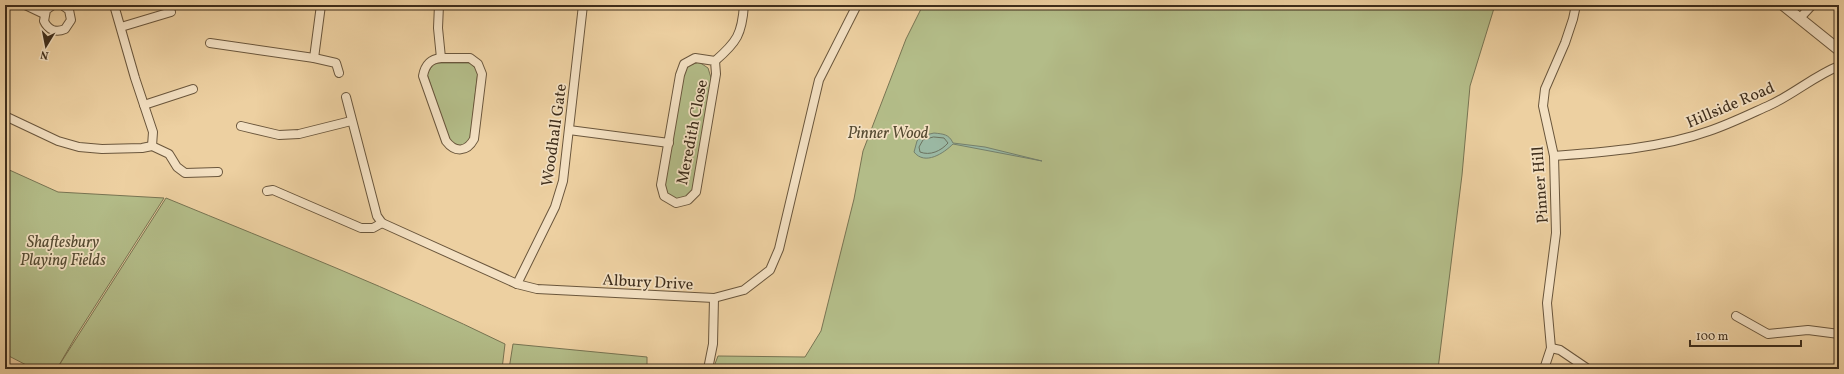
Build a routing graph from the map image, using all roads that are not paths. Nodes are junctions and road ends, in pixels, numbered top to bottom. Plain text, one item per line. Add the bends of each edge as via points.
1 (25, 5) edge
2 (53, 5) edge
3 (62, 5) edge
4 (114, 5) edge
5 (321, 5) edge
6 (439, 5) edge
7 (584, 5) edge
8 (744, 5) edge
9 (857, 5) edge
10 (1576, 5) edge
11 (1783, 5) edge
12 (1812, 5) edge
13 (171, 12) dead end
14 (44, 14) junction
15 (1800, 18) junction
16 (121, 27) junction
17 (210, 43) dead end
18 (1839, 50) edge
19 (314, 58) junction
20 (441, 58) junction
21 (715, 61) junction
22 (1839, 66) edge
23 (339, 73) dead end
24 (193, 89) dead end
25 (346, 97) dead end
26 (144, 105) junction
27 (5, 116) edge
28 (351, 121) junction
29 (241, 126) dead end
30 (569, 130) junction
31 (668, 143) junction
32 (152, 146) junction
33 (1554, 156) junction
34 (218, 172) dead end
35 (267, 191) dead end
36 (382, 223) junction
37 (517, 284) junction
38 (714, 298) junction
39 (1736, 316) dead end
40 (1839, 334) edge
41 (1551, 348) junction
42 (708, 369) edge
43 (1544, 369) edge
44 (1588, 369) edge

1 - 14 street
2 - 14 street
3 - 14 street via 71,15 69,25 65,29 50,29 44,21
4 - 16 street
5 - 19 street
6 - 20 street
7 - 30 street, Woodhall Gate
8 - 21 street, Meredith Close via 742,26 732,46
9 - 38 street, Albury Drive via 819,80 779,249 770,270 744,290
10 - 33 street, Pinner Hill via 1565,43 1545,88 1543,106
11 - 15 street
12 - 15 street
13 - 16 street
15 - 18 street
16 - 26 street
17 - 19 street
19 - 23 street via 336,62
20 - 20 street via 470,58 478,64 482,74 474,139 465,149 457,150 450,147 446,141 424,76 425,66 433,59
21 - 31 street, Meredith Close via 695,58 684,64
21 - 31 street, Meredith Close via 716,74 696,192 688,200 676,203 664,196 661,185
22 - 33 street, Hillside Road via 1828,70 1773,104 1710,131 1687,138 1614,151
24 - 26 street
25 - 28 street
26 - 32 street via 152,132
27 - 32 street via 58,141 79,147 102,149
28 - 29 street via 298,134 279,135
28 - 36 street via 377,216
30 - 31 street, Meredith Close
30 - 37 street, Woodhall Gate via 563,181 555,207
32 - 34 street via 169,154 177,167 185,173
33 - 41 street, Pinner Hill via 1556,233 1547,303
35 - 36 street via 273,190 361,228 372,228
36 - 37 street, Albury Drive
37 - 38 street, Albury Drive via 538,289
38 - 42 street via 713,344
39 - 40 street via 1768,334 1808,330
41 - 43 street, Pinner Hill
41 - 44 street via 1560,350

